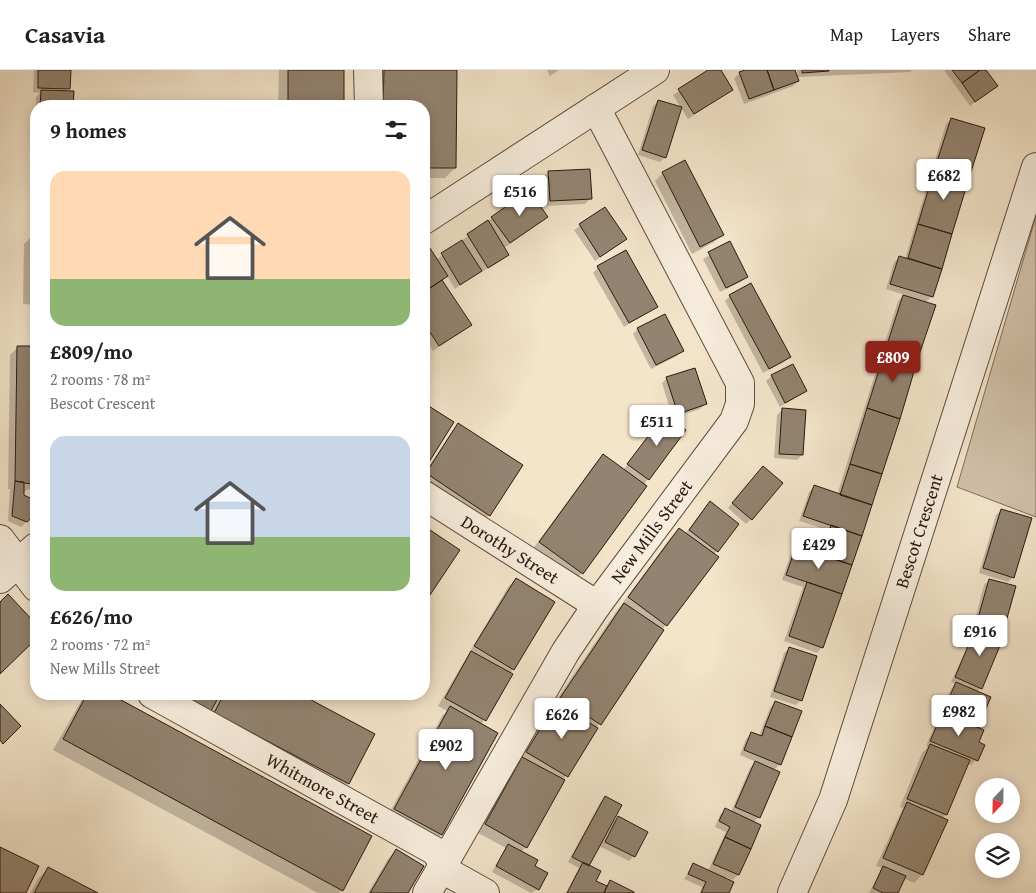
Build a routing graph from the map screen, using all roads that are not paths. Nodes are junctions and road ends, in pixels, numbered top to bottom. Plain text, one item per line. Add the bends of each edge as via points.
1 (368, 70) edge
2 (655, 70) edge
3 (369, 100) edge
4 (596, 108) junction
5 (1036, 167) edge
6 (430, 216) edge
7 (430, 499) edge
8 (0, 540) edge
9 (18, 563) edge
10 (30, 579) edge
11 (597, 604) junction
12 (163, 700) edge
13 (443, 862) junction
14 (427, 893) edge
15 (485, 893) edge
16 (792, 893) edge

1 - 3 street
2 - 4 street
4 - 6 street
4 - 11 street, New Mills Street via 740,383 740,404 734,420
5 - 16 street, Bescot Crescent via 833,800
7 - 11 street, Dorothy Street
8 - 9 street
9 - 10 street
11 - 13 street, New Mills Street via 566,651
12 - 13 street, Whitmore Street via 435,851
13 - 14 street, New Mills Street
13 - 15 street, Whitmore Street via 451,874

